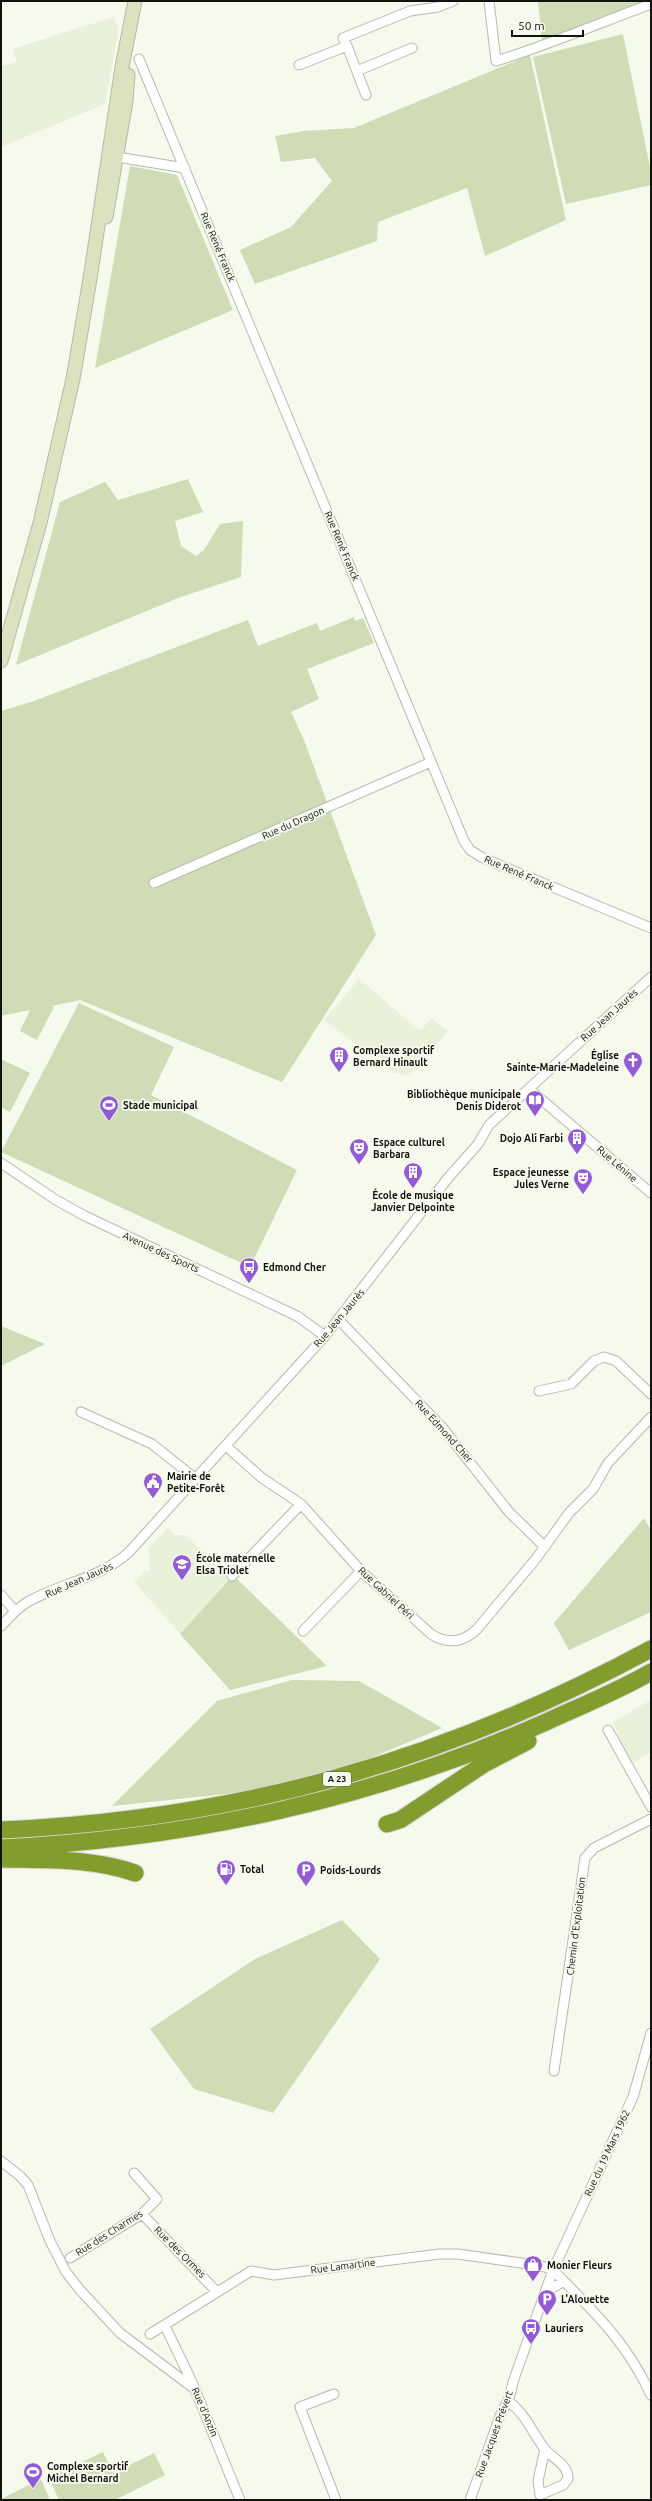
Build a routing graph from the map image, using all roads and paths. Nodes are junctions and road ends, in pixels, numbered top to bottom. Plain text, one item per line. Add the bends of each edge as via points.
1 (135, 1) edge
2 (453, 1) edge
3 (489, 1) edge
4 (651, 4) edge
5 (347, 46) junction
6 (412, 48) dead end
7 (139, 59) dead end
8 (299, 65) dead end
9 (357, 72) junction
10 (366, 95) dead end
11 (113, 156) junction
12 (185, 168) junction
13 (1, 661) edge
14 (432, 762) junction
15 (154, 883) dead end
16 (651, 928) edge
17 (651, 977) edge
18 (529, 1089) junction
19 (1, 1163) edge
20 (651, 1193) edge
21 (338, 1319) junction
22 (325, 1336) junction
23 (539, 1391) dead end
24 (651, 1394) edge
25 (81, 1412) dead end
26 (651, 1417) edge
27 (226, 1446) junction
28 (196, 1479) junction
29 (301, 1504) junction
30 (545, 1547) junction
31 (361, 1571) junction
32 (232, 1576) dead end
33 (1, 1595) edge
34 (15, 1611) junction
35 (1, 1626) edge
36 (303, 1630) dead end
37 (651, 1649) edge
38 (651, 1672) edge
39 (586, 1703) junction
40 (608, 1730) dead end
41 (651, 1807) edge
42 (651, 1819) edge
43 (387, 1824) dead end
44 (1, 1830) edge
45 (1, 1848) edge
46 (1, 1859) edge
47 (135, 1873) dead end
48 (651, 2033) edge
49 (554, 2071) dead end
50 (1, 2161) edge
51 (134, 2173) dead end
52 (142, 2214) junction
53 (70, 2258) dead end
54 (553, 2270) junction
55 (564, 2282) junction
56 (217, 2292) junction
57 (542, 2299) junction
58 (165, 2326) junction
59 (150, 2334) dead end
60 (196, 2390) junction
61 (334, 2394) dead end
62 (651, 2395) edge
63 (508, 2401) junction
64 (545, 2449) junction
65 (240, 2500) edge
66 (336, 2500) edge
67 (470, 2500) edge

1 - 11 main road via 130,35 128,92
2 - 5 street via 438,7 410,11 344,38
3 - 4 street via 496,61 546,45
5 - 8 street
5 - 9 street
6 - 9 street
7 - 12 street, Rue René Franck
9 - 10 street
11 - 12 street
11 - 13 main road via 110,200 90,279 56,455 31,559
12 - 14 street, Rue René Franck
14 - 15 street, Rue du Dragon
14 - 16 street, Rue René Franck via 464,841 474,853
17 - 18 street, Rue Jean Jaurès
18 - 20 street, Rue Lénine
18 - 21 street, Rue Jean Jaurès via 489,1125 478,1144 448,1178
19 - 22 street, Avenue des Sports via 71,1208 297,1316
21 - 22 street, Rue Jean Jaurès
21 - 30 street, Rue Edmond Cher via 448,1433 509,1512
22 - 27 street, Rue Jean Jaurès
23 - 24 street via 571,1384 594,1361 604,1357 616,1361
25 - 28 street via 152,1444
26 - 30 street, Rue Gabriel Péri via 608,1463 593,1489 569,1513
27 - 28 street, Rue Jean Jaurès
27 - 29 street, Rue Gabriel Péri via 262,1478
28 - 34 street, Rue Jean Jaurès via 158,1523 120,1561 86,1579 27,1602
29 - 31 street, Rue Gabriel Péri
29 - 32 street
30 - 31 street, Rue Gabriel Péri via 473,1632 453,1641 431,1634
31 - 36 street
33 - 34 street
34 - 35 street, Rue Jean Jaurès
37 - 44 highway, A 23 via 552,1699 483,1729 418,1753 320,1783 252,1800 177,1813 96,1823
38 - 39 highway, A 23
39 - 43 highway via 538,1735 484,1764 400,1820
39 - 45 highway, A 23 via 511,1737 442,1764 370,1788 303,1806 223,1824 149,1835
40 - 41 street
42 - 49 street, Chemin d'Exploitation via 594,1848 585,1858
46 - 47 highway via 86,1862
48 - 54 street, Rue du 19 Mars 1962 via 631,2101
50 - 60 street via 28,2185 50,2241 66,2272 80,2290 114,2328
51 - 52 street, Rue des Charmes via 157,2199
52 - 53 street, Rue des Charmes
52 - 56 street, Rue des Ormes
54 - 55 street
54 - 56 street, Rue Lamartine via 542,2266 458,2254 439,2254 274,2275 251,2271
54 - 57 street, Rue Jacques Prévert
55 - 57 street, Rue Jacques Prévert via 552,2288
55 - 62 street via 616,2334 637,2366
56 - 58 street, Rue Lamartine
57 - 63 street, Rue Jacques Prévert
58 - 59 street, Rue Lamartine
58 - 60 street, Rue d'Anzin
60 - 65 street, Rue d'Anzin
61 - 66 street via 300,2407
63 - 64 street via 522,2413
63 - 67 street, Rue Jacques Prévert via 500,2416
64 - 64 street via 567,2471 568,2479 563,2485 540,2495 538,2480

